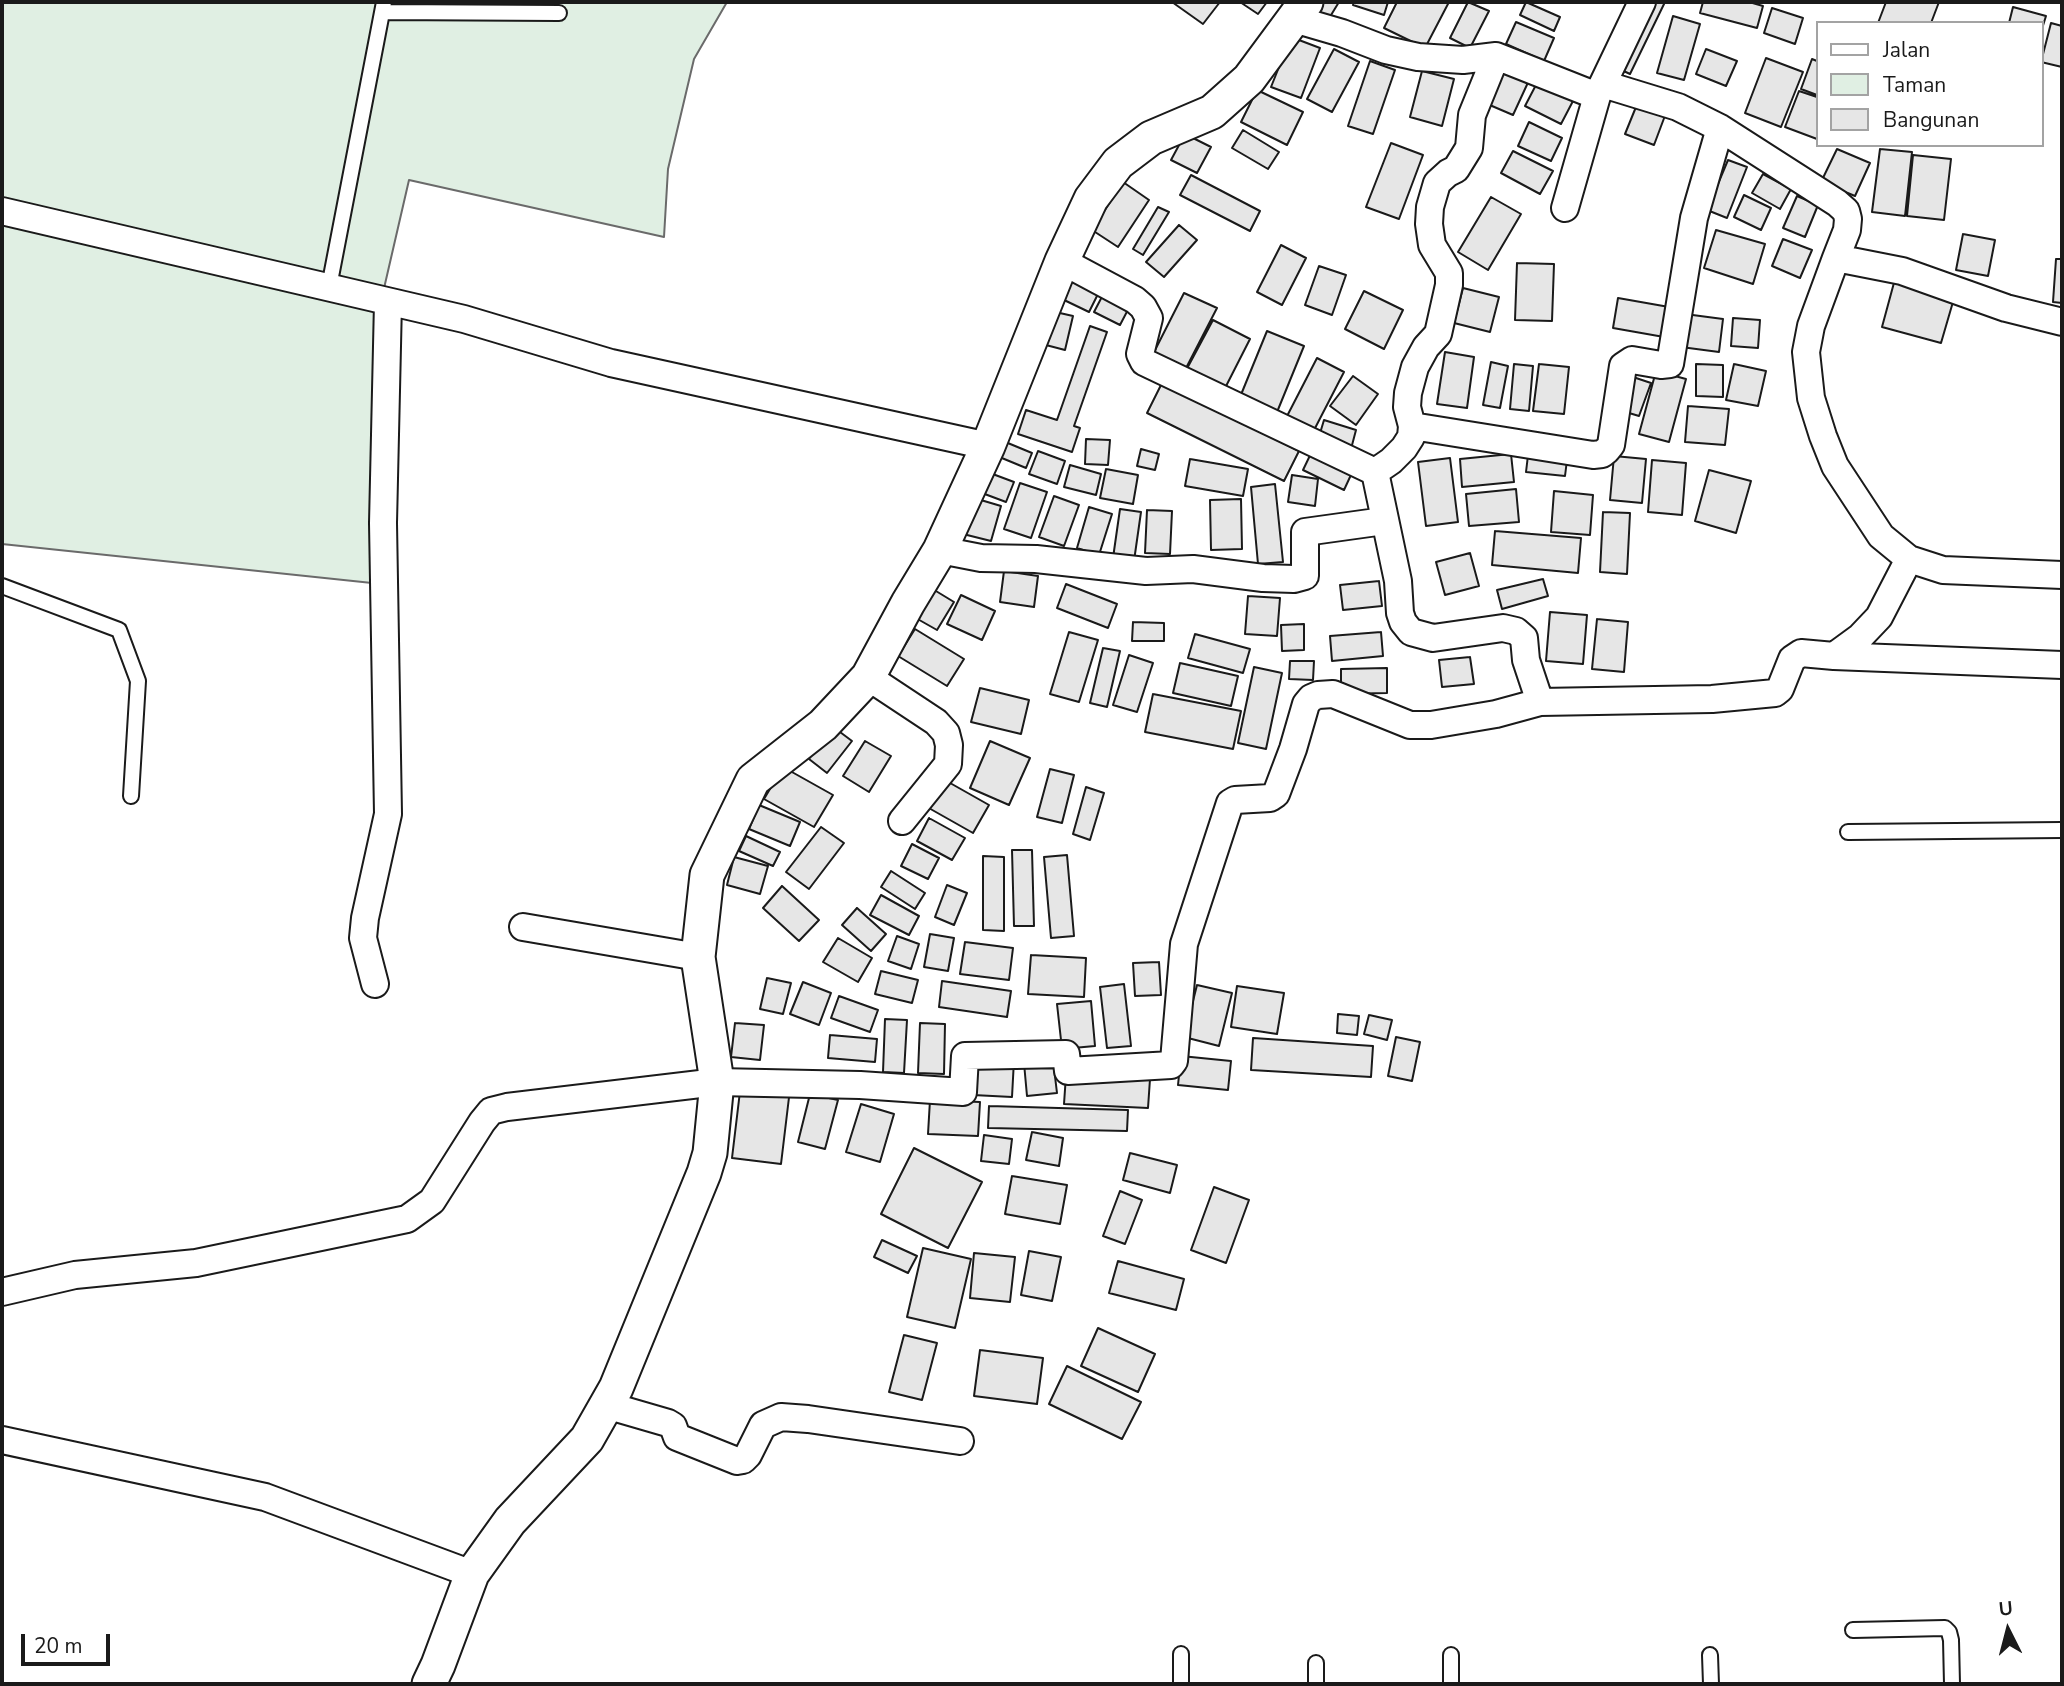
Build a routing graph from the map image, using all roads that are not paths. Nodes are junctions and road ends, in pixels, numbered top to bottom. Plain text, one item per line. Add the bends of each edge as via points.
1 (1642, 2) edge
2 (384, 7) edge
3 (1300, 10) edge
4 (559, 13) dead end
5 (1496, 56) junction
6 (1600, 90) junction
7 (1720, 128) junction
8 (1565, 208) dead end
9 (2, 211) edge
10 (1836, 258) junction
11 (1062, 261) junction
12 (329, 287) junction
13 (388, 302) junction
14 (2062, 322) edge
15 (1412, 426) junction
16 (988, 446) junction
17 (1375, 472) junction
18 (1384, 520) junction
19 (940, 550) junction
20 (1909, 559) junction
21 (2062, 575) edge
22 (2, 586) edge
23 (1834, 656) junction
24 (2062, 665) edge
25 (868, 677) junction
26 (1540, 702) junction
27 (131, 796) dead end
28 (902, 821) dead end
29 (2062, 830) edge
30 (1848, 832) dead end
31 (523, 928) dead end
32 (698, 957) junction
33 (375, 984) dead end
34 (717, 1082) junction
35 (2, 1292) edge
36 (606, 1405) junction
37 (2, 1440) edge
38 (960, 1441) dead end
39 (472, 1574) junction
40 (1853, 1630) dead end
41 (1181, 1654) dead end
42 (1451, 1655) dead end
43 (1710, 1656) dead end
44 (1316, 1663) dead end
45 (429, 1684) edge
46 (1181, 1684) edge
47 (1316, 1684) edge
48 (1451, 1684) edge
49 (1711, 1684) edge
50 (1952, 1684) edge

1 - 6 street
2 - 4 lane
2 - 12 lane
3 - 5 street via 1386,51 1463,60
3 - 11 street via 1249,79 1212,112 1151,138 1118,163 1091,199
5 - 6 street
5 - 15 street via 1472,116 1469,148 1456,169 1437,183 1432,198 1432,245 1449,273 1449,285 1438,334 1426,346 1411,380 1406,407
6 - 7 street via 1678,107
6 - 8 street
7 - 10 street via 1846,211 1847,230
7 - 15 street via 1694,218 1670,364 1632,360 1623,366 1607,450 1592,455
9 - 12 street
10 - 14 street via 1902,271 2006,308
10 - 20 street via 1806,352 1811,398 1836,466 1881,536
11 - 16 street
11 - 17 street via 1143,307 1149,318 1140,354 1144,362
12 - 13 street
13 - 16 street via 464,319 611,363
13 - 33 street via 383,523 388,814 363,938
15 - 17 street via 1404,448
16 - 19 street
17 - 18 street
18 - 19 street via 1305,532 1305,576 1294,579 981,558
18 - 26 street via 1400,613 1411,632 1433,638 1503,628 1516,631 1524,638
19 - 25 street
20 - 21 street via 1943,570
20 - 23 street via 1880,617
22 - 27 lane via 119,630 138,681
23 - 24 street
23 - 26 street via 1801,653 1792,659 1776,693 1712,699
25 - 28 street via 942,727 949,745 948,764
25 - 32 street via 823,725 753,780 707,875
26 - 34 street via 1496,714 1410,725 1333,695 1311,698 1276,794 1230,803 1184,944 1171,1065 1068,1071 1066,1054 965,1056 964,1092
29 - 30 lane
31 - 32 street
32 - 34 street
34 - 35 street via 491,1111 432,1201 407,1219 196,1263 75,1275
34 - 36 street via 704,1173
36 - 38 street via 668,1423 677,1437 737,1461 748,1455 763,1425 781,1418
36 - 39 street via 587,1439 510,1521
37 - 39 street via 265,1497
39 - 45 street
40 - 50 lane via 1945,1628 1951,1640
41 - 46 lane
42 - 48 lane
43 - 49 lane
44 - 47 lane

